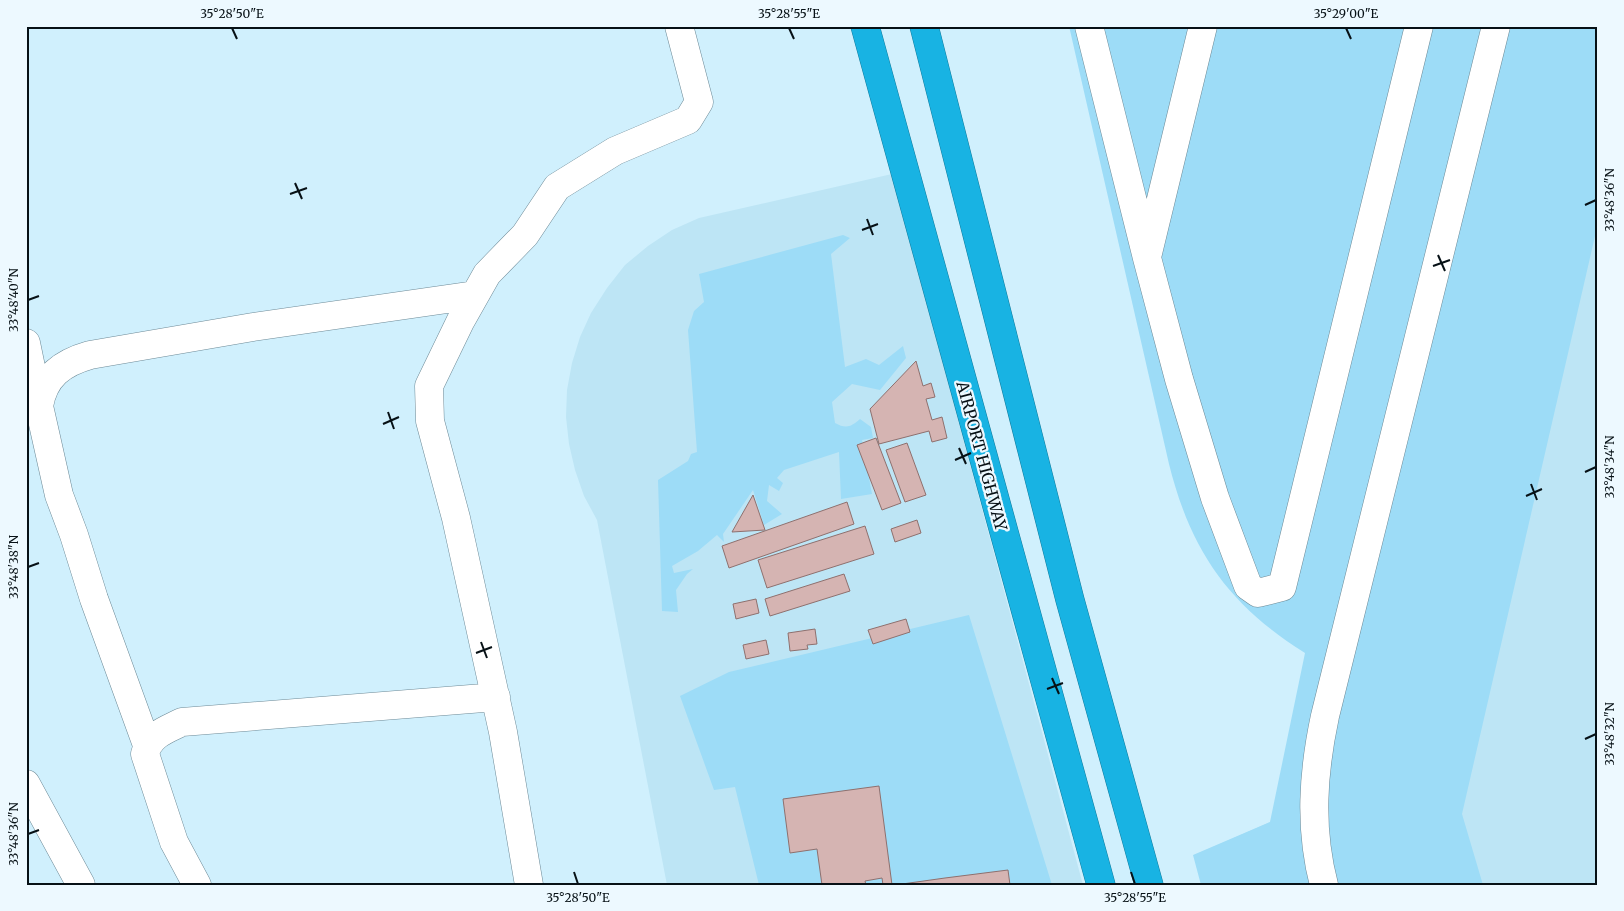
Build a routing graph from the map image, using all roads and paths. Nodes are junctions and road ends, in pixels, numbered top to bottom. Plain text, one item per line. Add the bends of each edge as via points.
1 (679, 26) edge
2 (865, 26) edge
3 (924, 26) edge
4 (1089, 26) edge
5 (1203, 26) edge
6 (1419, 26) edge
7 (1496, 26) edge
8 (1147, 258) junction
9 (475, 296) junction
10 (26, 343) edge
11 (39, 406) junction
12 (496, 697) junction
13 (147, 745) junction
14 (26, 784) edge
15 (80, 885) edge
16 (197, 885) edge
17 (529, 885) edge
18 (1101, 885) edge
19 (1149, 885) edge
20 (1324, 885) edge

1 - 9 lane via 699,102 688,120 615,151 557,187 525,235 487,274
2 - 18 highway, AIRPORT HIGHWAY
3 - 19 highway via 1070,600
4 - 8 lane
5 - 8 lane
6 - 8 lane via 1282,587 1258,593 1248,586 1194,430
7 - 20 lane via 1320,739 1314,796
9 - 11 lane via 90,354 72,360 50,378 41,394
9 - 12 lane via 429,386 430,421 456,518
10 - 11 lane
11 - 13 lane via 59,495
12 - 13 lane via 182,722 158,733
12 - 17 lane
13 - 16 lane via 144,754 174,842
14 - 15 lane

